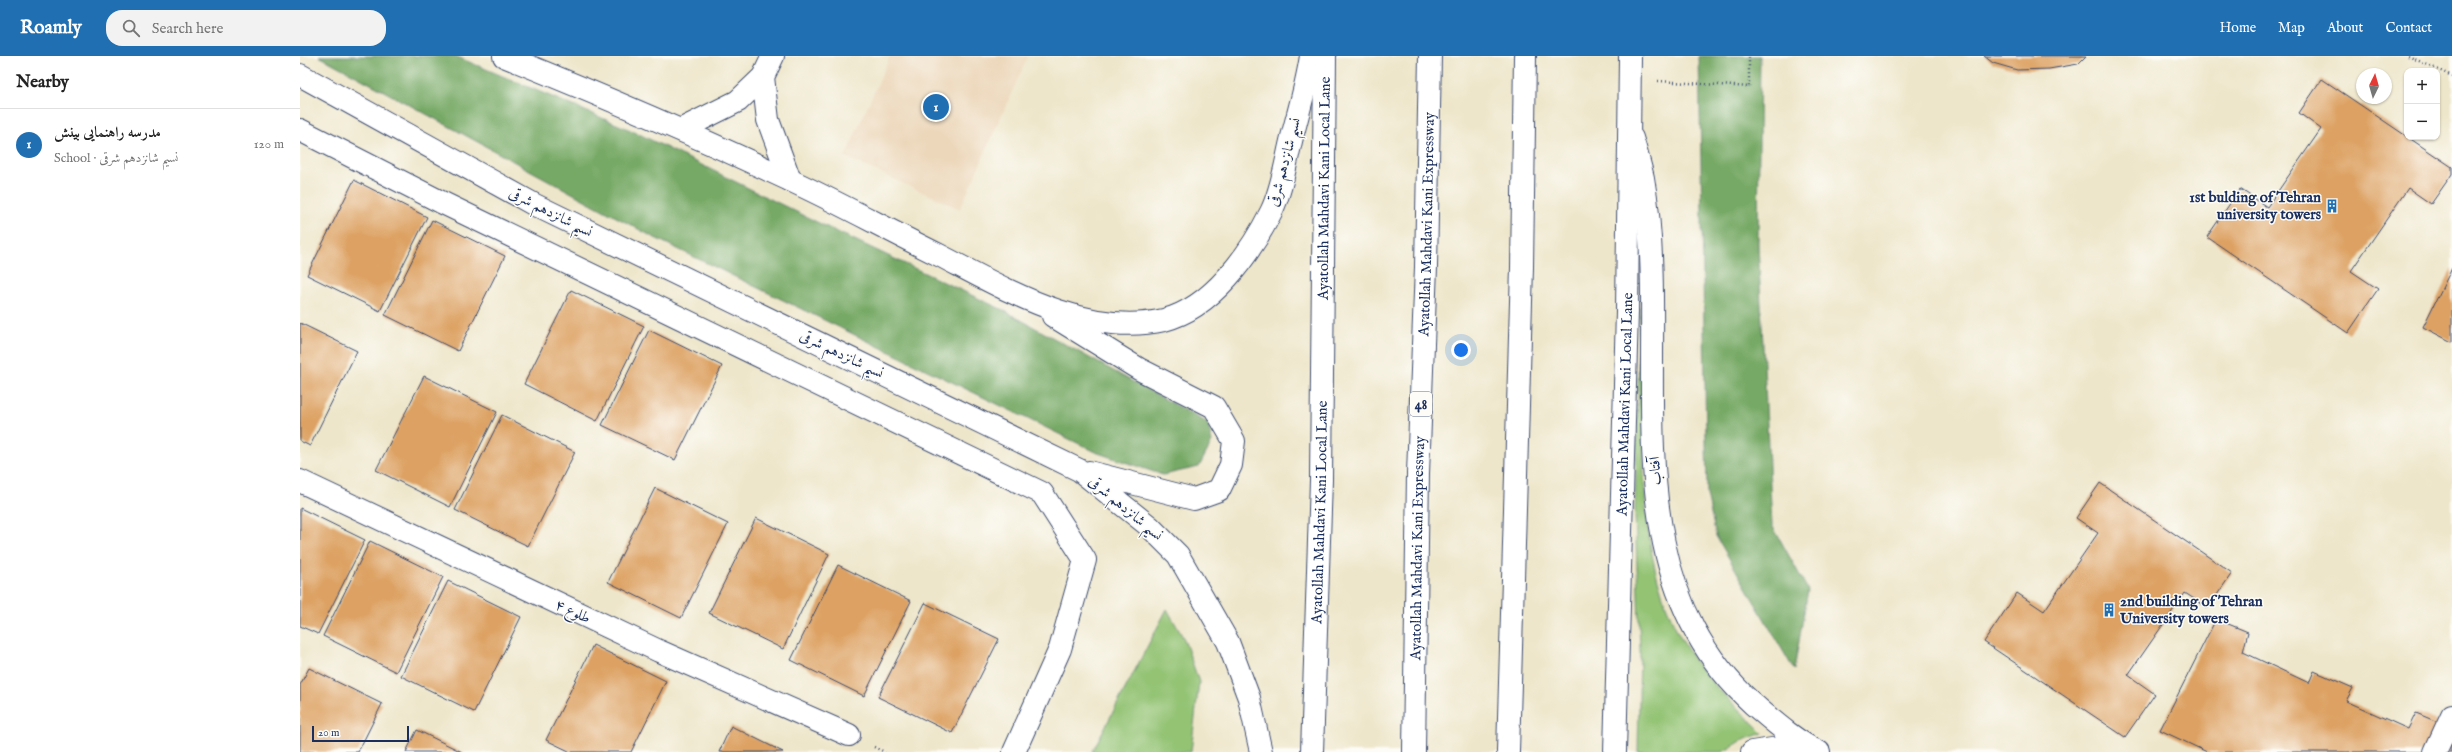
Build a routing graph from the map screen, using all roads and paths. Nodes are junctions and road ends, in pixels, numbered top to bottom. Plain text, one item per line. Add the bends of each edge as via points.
1 (504, 56) edge
2 (773, 56) edge
3 (1311, 56) edge
4 (1325, 56) edge
5 (1430, 56) edge
6 (1525, 56) edge
7 (1630, 56) edge
8 (1749, 56) edge
9 (2408, 56) edge
10 (300, 76) edge
11 (2452, 76) edge
12 (763, 77) junction
13 (1630, 79) junction
14 (682, 129) junction
15 (300, 130) edge
16 (1630, 132) junction
17 (790, 180) junction
18 (1030, 302) junction
19 (1078, 470) junction
20 (300, 481) edge
21 (2452, 715) edge
22 (849, 735) dead end
23 (1817, 751) edge
24 (1014, 752) edge
25 (1261, 752) edge
26 (1312, 752) edge
27 (1414, 752) edge
28 (1508, 752) edge
29 (1615, 752) edge
30 (1752, 752) edge
31 (2435, 752) edge

1 - 14 main road, نسیم شانزدهم شرقی
2 - 12 main road
3 - 18 main road, نسیم شانزدهم شرقی via 1286,164 1272,209 1257,237 1239,262 1202,300 1165,319 1132,324 1106,323
4 - 26 main road, Ayatollah Mahdavi Kani Local Lane via 1321,480
5 - 27 main road, Ayatollah Mahdavi Kani Expressway / 48 via 1426,267 1418,473
6 - 28 main road via 1522,268
7 - 13 main road, Ayatollah Mahdavi Kani Local Lane
8 - 13 path via 1749,87
9 - 11 path
10 - 19 main road, نسیم شانزدهم شرقی via 535,205
12 - 14 main road via 738,101
12 - 17 main road via 768,120
13 - 16 main road, Ayatollah Mahdavi Kani Local Lane
14 - 17 main road, نسیم شانزدهم شرقی
15 - 24 main road via 443,203 1042,494 1085,560 1060,649
16 - 23 main road, آفتاب via 1643,178 1649,233 1652,307 1651,398 1655,476 1660,526 1670,571 1685,613 1714,663 1765,715
16 - 29 main road, Ayatollah Mahdavi Kani Local Lane
17 - 18 main road, نسیم شانزدهم شرقی
18 - 19 main road via 1139,369 1214,408 1234,441 1231,465 1219,490 1194,499
19 - 25 main road, نسیم شانزدهم شرقی via 1149,526 1178,555 1228,642 1249,698
20 - 22 main road, طلوع ۴ via 659,651
21 - 31 main road
23 - 30 main road via 1779,748

